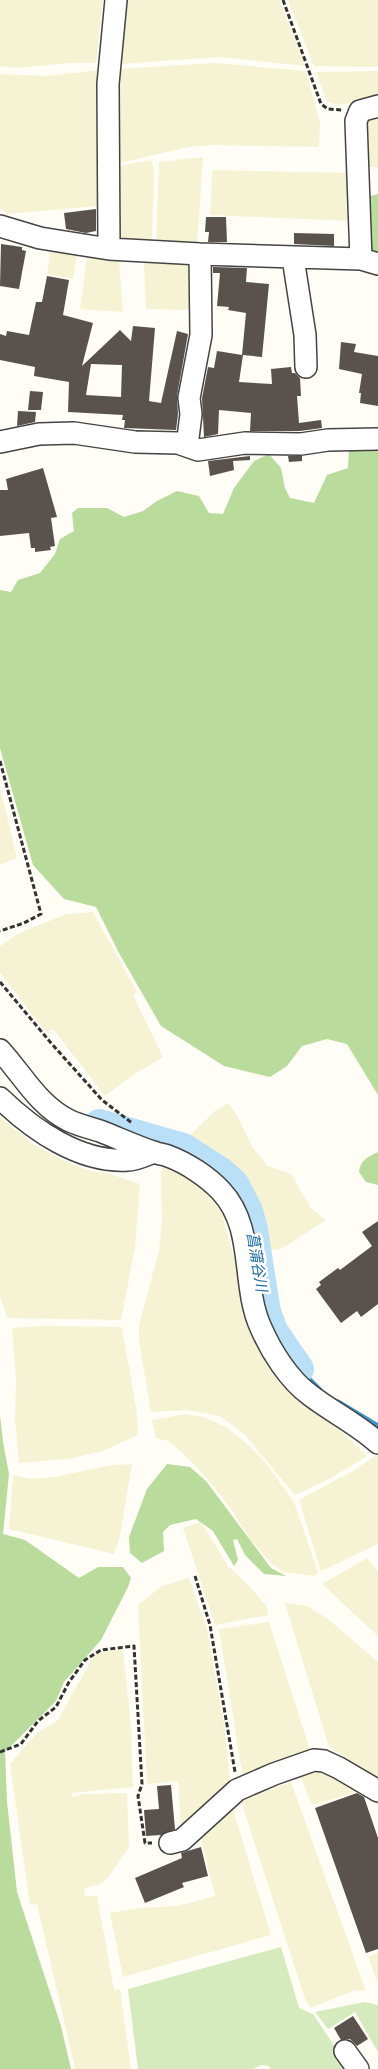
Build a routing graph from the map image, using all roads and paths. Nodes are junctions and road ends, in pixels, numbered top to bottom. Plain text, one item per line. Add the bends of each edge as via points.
1 (116, 0) edge
2 (283, 0) edge
3 (369, 109) edge
4 (0, 226) edge
5 (109, 249) junction
6 (200, 254) junction
7 (293, 258) junction
8 (370, 262) edge
9 (306, 366) dead end
10 (378, 439) edge
11 (0, 442) edge
12 (187, 446) junction
13 (0, 761) edge
14 (0, 931) edge
15 (0, 982) edge
16 (0, 1050) edge
17 (0, 1098) edge
18 (136, 1125) dead end
19 (154, 1152) junction
20 (378, 1443) edge
21 (195, 1576) dead end
22 (0, 1752) edge
23 (237, 1790) junction
24 (378, 1791) edge
25 (170, 1843) joint
26 (345, 2051) dead end
27 (358, 2069) edge

1 - 5 street via 108,84
2 - 3 path via 322,104 328,110
3 - 8 street via 356,121
4 - 5 street via 40,238
5 - 6 street
6 - 7 street
6 - 12 street via 201,335 189,398
7 - 8 street
7 - 9 street via 305,335
10 - 12 street via 301,444 245,443 198,450
11 - 12 street via 39,434 74,433
13 - 14 path via 41,914
15 - 18 path via 102,1100
16 - 19 street via 31,1090 68,1120
17 - 19 street via 20,1118 62,1144 95,1156 129,1160
19 - 20 street via 192,1169 222,1192 241,1229 260,1328 294,1380 309,1395
21 - 23 path via 210,1625
22 - 25 path via 21,1744 38,1721 56,1707 85,1660 101,1650 134,1646 142,1784 138,1796 145,1843
23 - 24 street via 314,1760 339,1768
23 - 25 street via 182,1840
26 - 27 street

